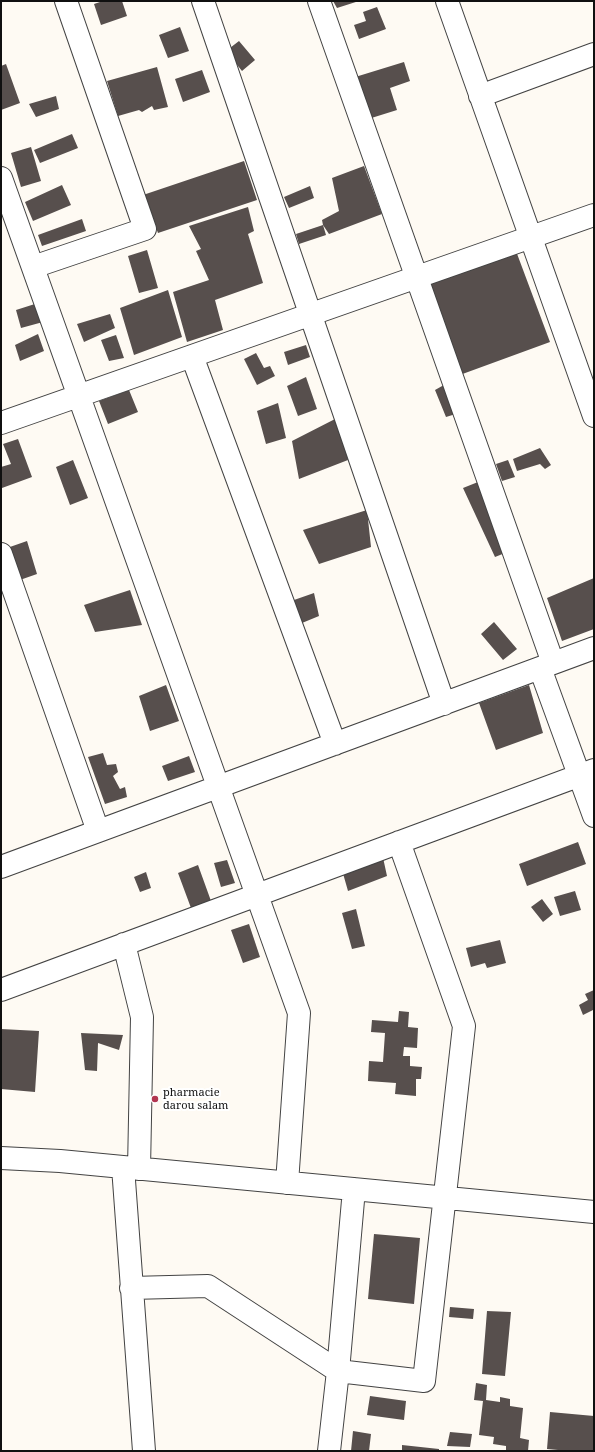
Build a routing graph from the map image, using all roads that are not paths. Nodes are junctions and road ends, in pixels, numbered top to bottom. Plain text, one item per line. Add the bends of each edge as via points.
1 (66, 1) edge
2 (203, 1) edge
3 (319, 1) edge
4 (447, 1) edge
5 (594, 54) edge
6 (480, 96) junction
7 (1, 178) edge
8 (594, 215) edge
9 (9, 224) edge
10 (530, 237) junction
11 (33, 267) junction
12 (417, 277) junction
13 (310, 314) junction
14 (192, 356) junction
15 (79, 396) junction
16 (594, 416) edge
17 (1, 423) edge
18 (1, 554) edge
19 (9, 605) edge
20 (594, 648) edge
21 (547, 665) junction
22 (444, 704) junction
23 (335, 744) junction
24 (587, 773) edge
25 (218, 787) junction
26 (594, 816) edge
27 (98, 831) junction
28 (399, 842) junction
29 (1, 867) edge
30 (257, 895) junction
31 (124, 944) junction
32 (1, 990) edge
33 (1, 1158) edge
34 (131, 1168) junction
35 (286, 1183) junction
36 (354, 1189) junction
37 (445, 1198) junction
38 (594, 1212) edge
39 (131, 1288) junction
40 (338, 1371) junction
41 (144, 1451) edge
42 (329, 1451) edge

1 - 11 street via 145,229
2 - 13 street
3 - 12 street
4 - 6 street
5 - 6 street
6 - 10 street
7 - 9 street
8 - 10 street
9 - 11 street
10 - 12 street
10 - 16 street
11 - 15 street
12 - 13 street
12 - 21 street
13 - 14 street
13 - 22 street
14 - 15 street
14 - 23 street
15 - 17 street
15 - 25 street
18 - 19 street
19 - 27 street
20 - 21 street
21 - 22 street
21 - 24 street
22 - 23 street
23 - 25 street
24 - 26 street
24 - 28 street
25 - 27 street
25 - 30 street
27 - 29 street
28 - 30 street
28 - 37 street via 464,1026
30 - 31 street
30 - 35 street via 299,1013
31 - 32 street
31 - 34 street via 142,1017
33 - 34 street
34 - 35 street
34 - 39 street
35 - 36 street
36 - 37 street
36 - 40 street
37 - 38 street
37 - 40 street via 424,1381
39 - 40 street via 208,1286
39 - 41 street
40 - 42 street

